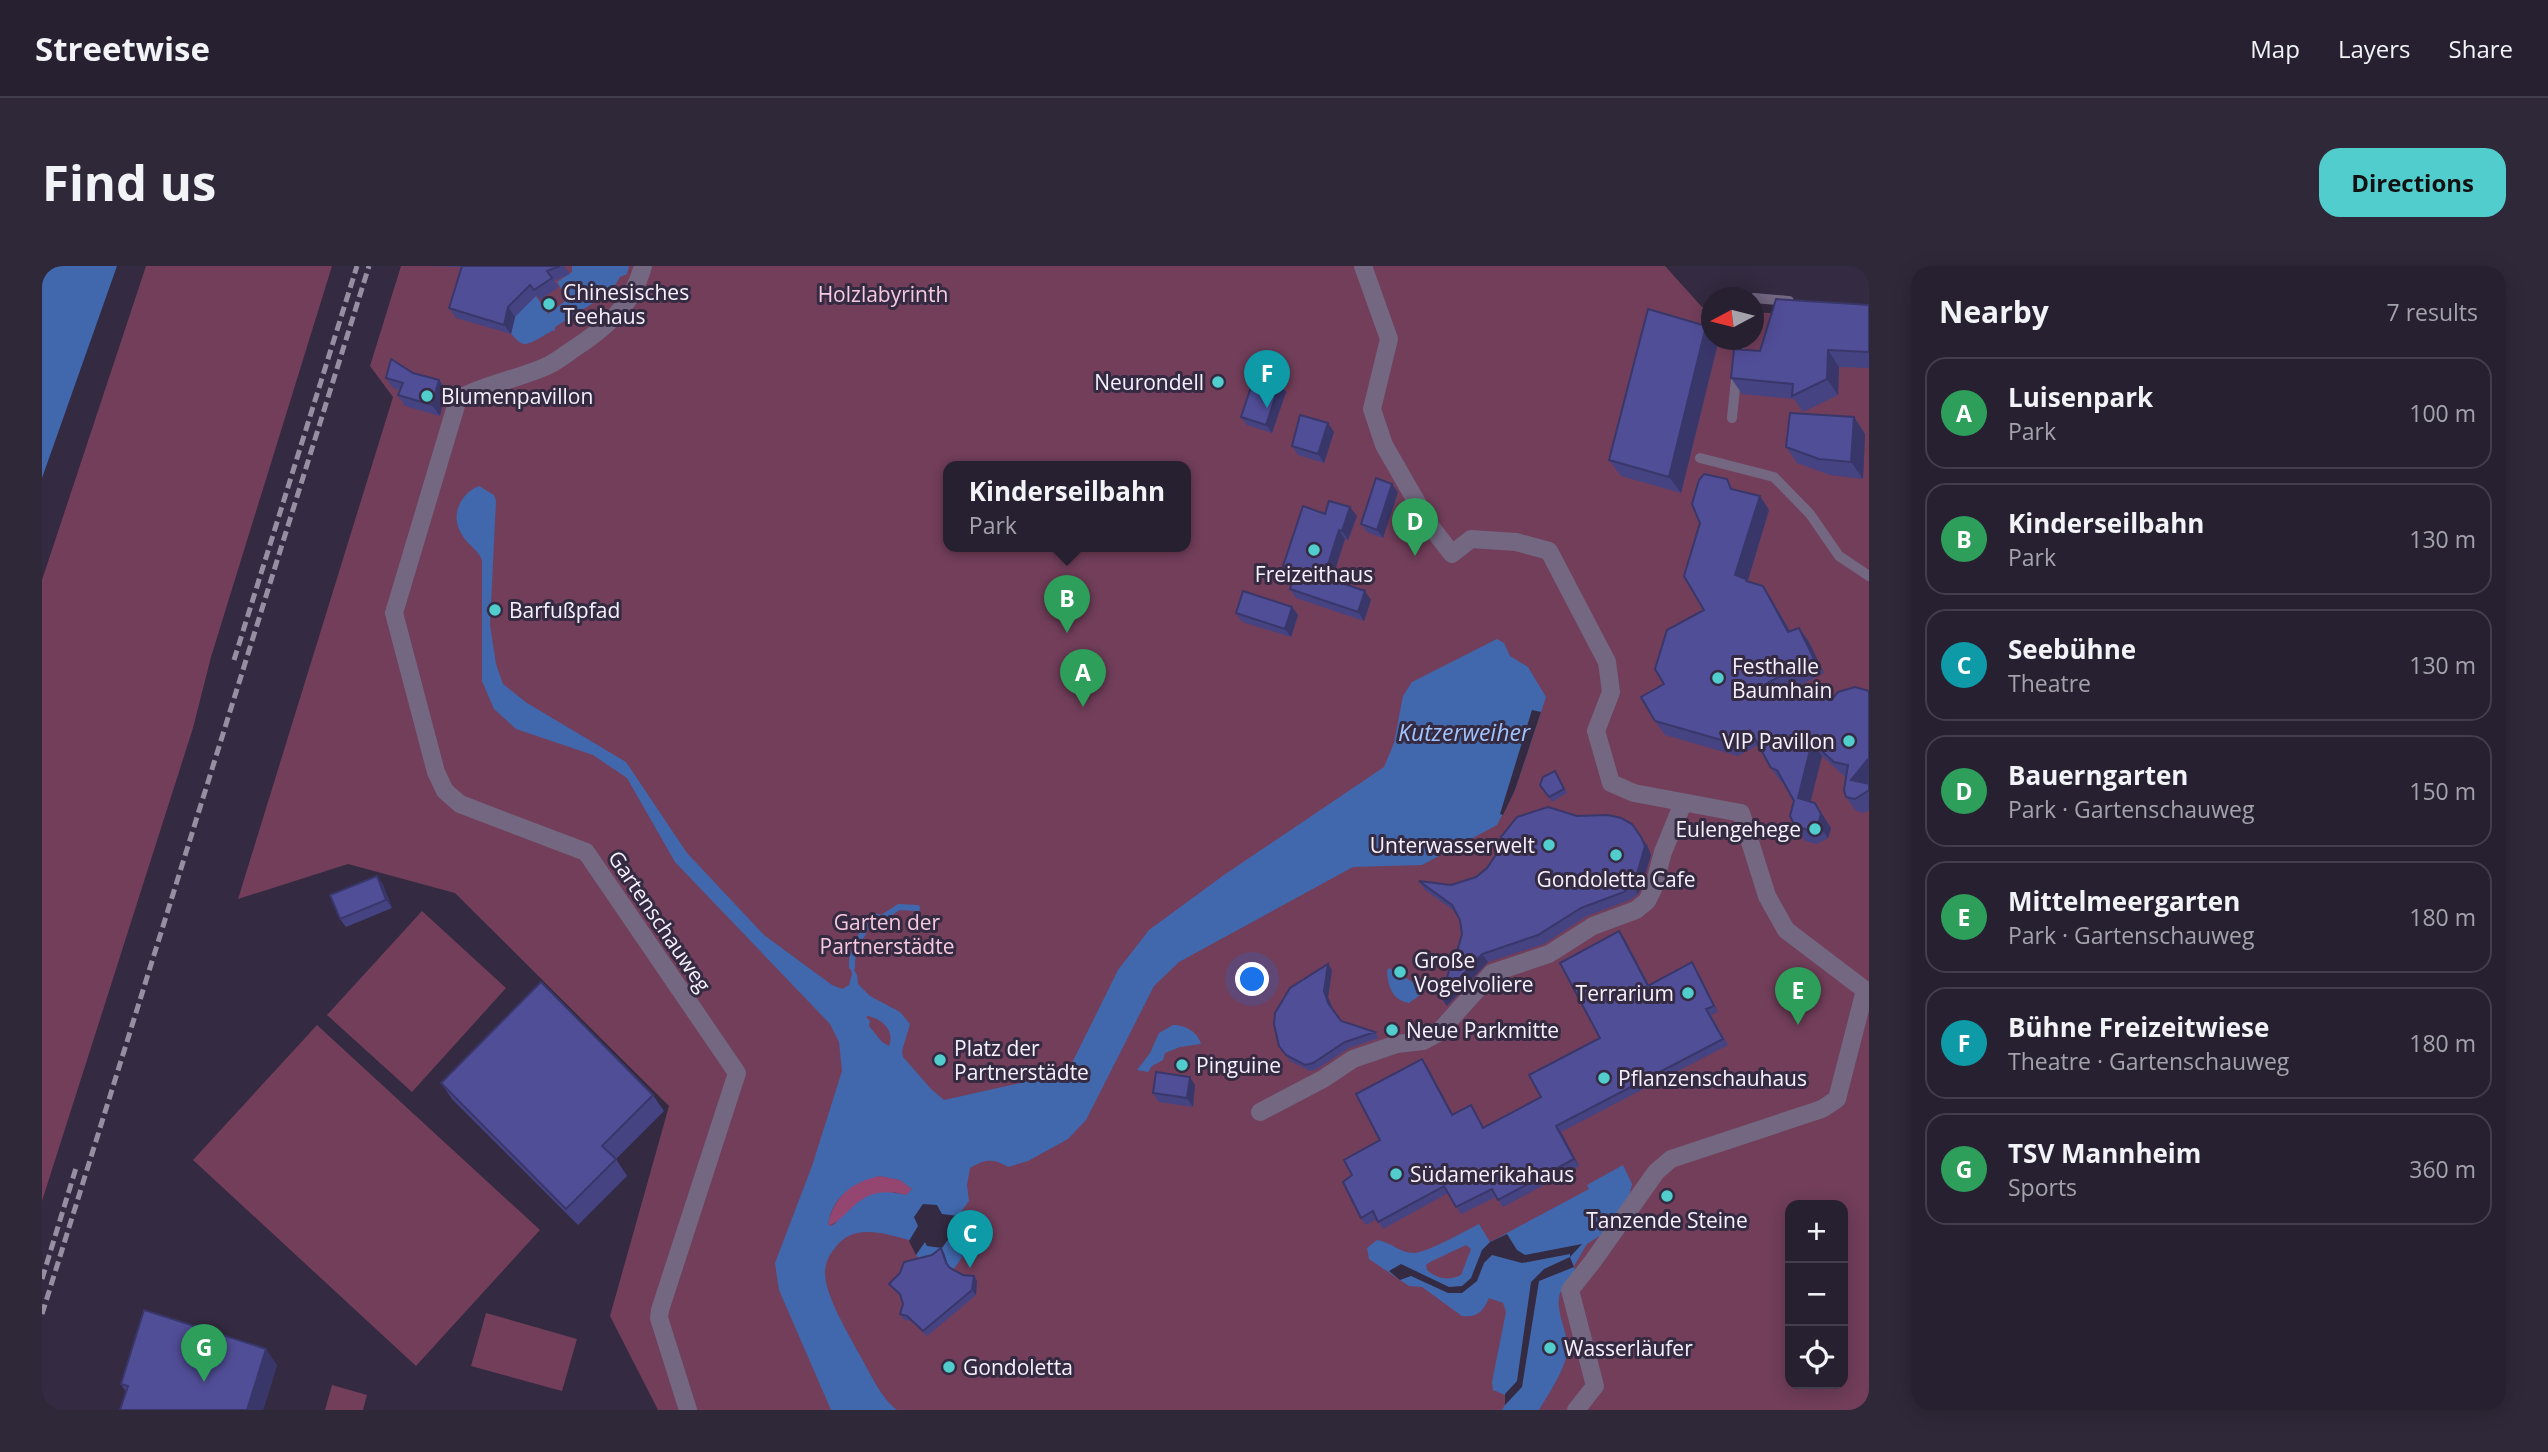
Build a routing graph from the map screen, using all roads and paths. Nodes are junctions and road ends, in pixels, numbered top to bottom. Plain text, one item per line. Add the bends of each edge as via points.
1 (643, 266) edge
2 (1363, 266) edge
3 (1764, 299) edge
4 (1805, 302) edge
5 (1739, 350) edge
6 (1732, 418) dead end
7 (1700, 457) dead end
8 (1869, 576) edge
9 (1683, 803) junction
10 (1260, 1112) dead end
11 (688, 1410) edge
12 (1576, 1410) edge

1 - 11 street, Gartenschauweg via 633,295 604,328 550,365 458,399 394,613 444,791 460,804 586,852 737,1073 660,1310
2 - 9 street via 1389,339 1372,409 1384,446 1431,527 1452,554 1471,539 1516,542 1549,551 1607,662 1611,692 1596,731 1611,783
3 - 4 lane
5 - 6 lane
7 - 8 lane via 1774,477 1810,514 1839,556
9 - 10 street via 1653,889 1636,910 1592,926 1549,954 1492,973 1438,1033 1353,1059
9 - 12 street via 1741,813 1767,895 1786,930 1865,990 1837,1099 1822,1109 1671,1159 1656,1172 1570,1290 1595,1386

